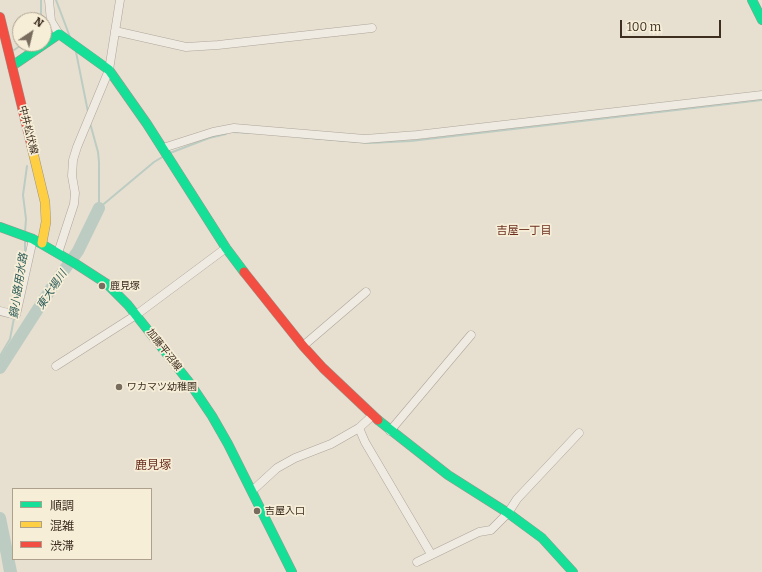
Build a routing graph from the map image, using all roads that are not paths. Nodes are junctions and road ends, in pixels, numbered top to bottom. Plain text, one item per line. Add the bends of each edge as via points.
1 (49, 0) edge
2 (120, 0) edge
3 (752, 0) edge
4 (0, 17) edge
5 (762, 20) edge
6 (372, 28) dead end
7 (115, 31) junction
8 (59, 34) junction
9 (12, 66) junction
10 (109, 70) junction
11 (762, 95) edge
12 (163, 148) junction
13 (0, 226) edge
14 (33, 238) junction
15 (42, 243) junction
16 (226, 248) junction
17 (58, 253) junction
18 (366, 292) dead end
19 (0, 311) edge
20 (136, 315) junction
21 (471, 335) dead end
22 (303, 346) junction
23 (56, 366) dead end
24 (372, 416) junction
25 (359, 428) junction
26 (390, 431) junction
27 (579, 433) dead end
28 (252, 491) junction
29 (508, 513) junction
30 (431, 554) junction
31 (417, 562) dead end
32 (292, 572) edge
33 (573, 572) edge

1 - 8 street via 51,21
2 - 7 street
3 - 5 street
4 - 9 street, 中井松伏線
6 - 7 street via 218,46 186,47
7 - 10 street
8 - 9 street
8 - 10 street
9 - 15 street, 中井松伏線 via 45,202 46,222
10 - 12 street
10 - 17 street via 73,160 74,204
11 - 12 street via 365,139 234,128
12 - 16 street
13 - 14 street, 加藤平沼線
14 - 15 street, 加藤平沼線
14 - 19 street via 16,314
15 - 17 street, 加藤平沼線
16 - 20 street
16 - 22 street
17 - 20 street, 加藤平沼線 via 107,284
18 - 22 street
20 - 23 street
20 - 28 street, 加藤平沼線 via 206,406
21 - 26 street
22 - 24 street
24 - 25 street
24 - 26 street
25 - 28 street via 331,444 277,468
25 - 30 street
26 - 29 street via 448,476
27 - 29 street
28 - 32 street, 加藤平沼線
29 - 30 street via 491,530 479,532
29 - 33 street via 542,538
30 - 31 street

